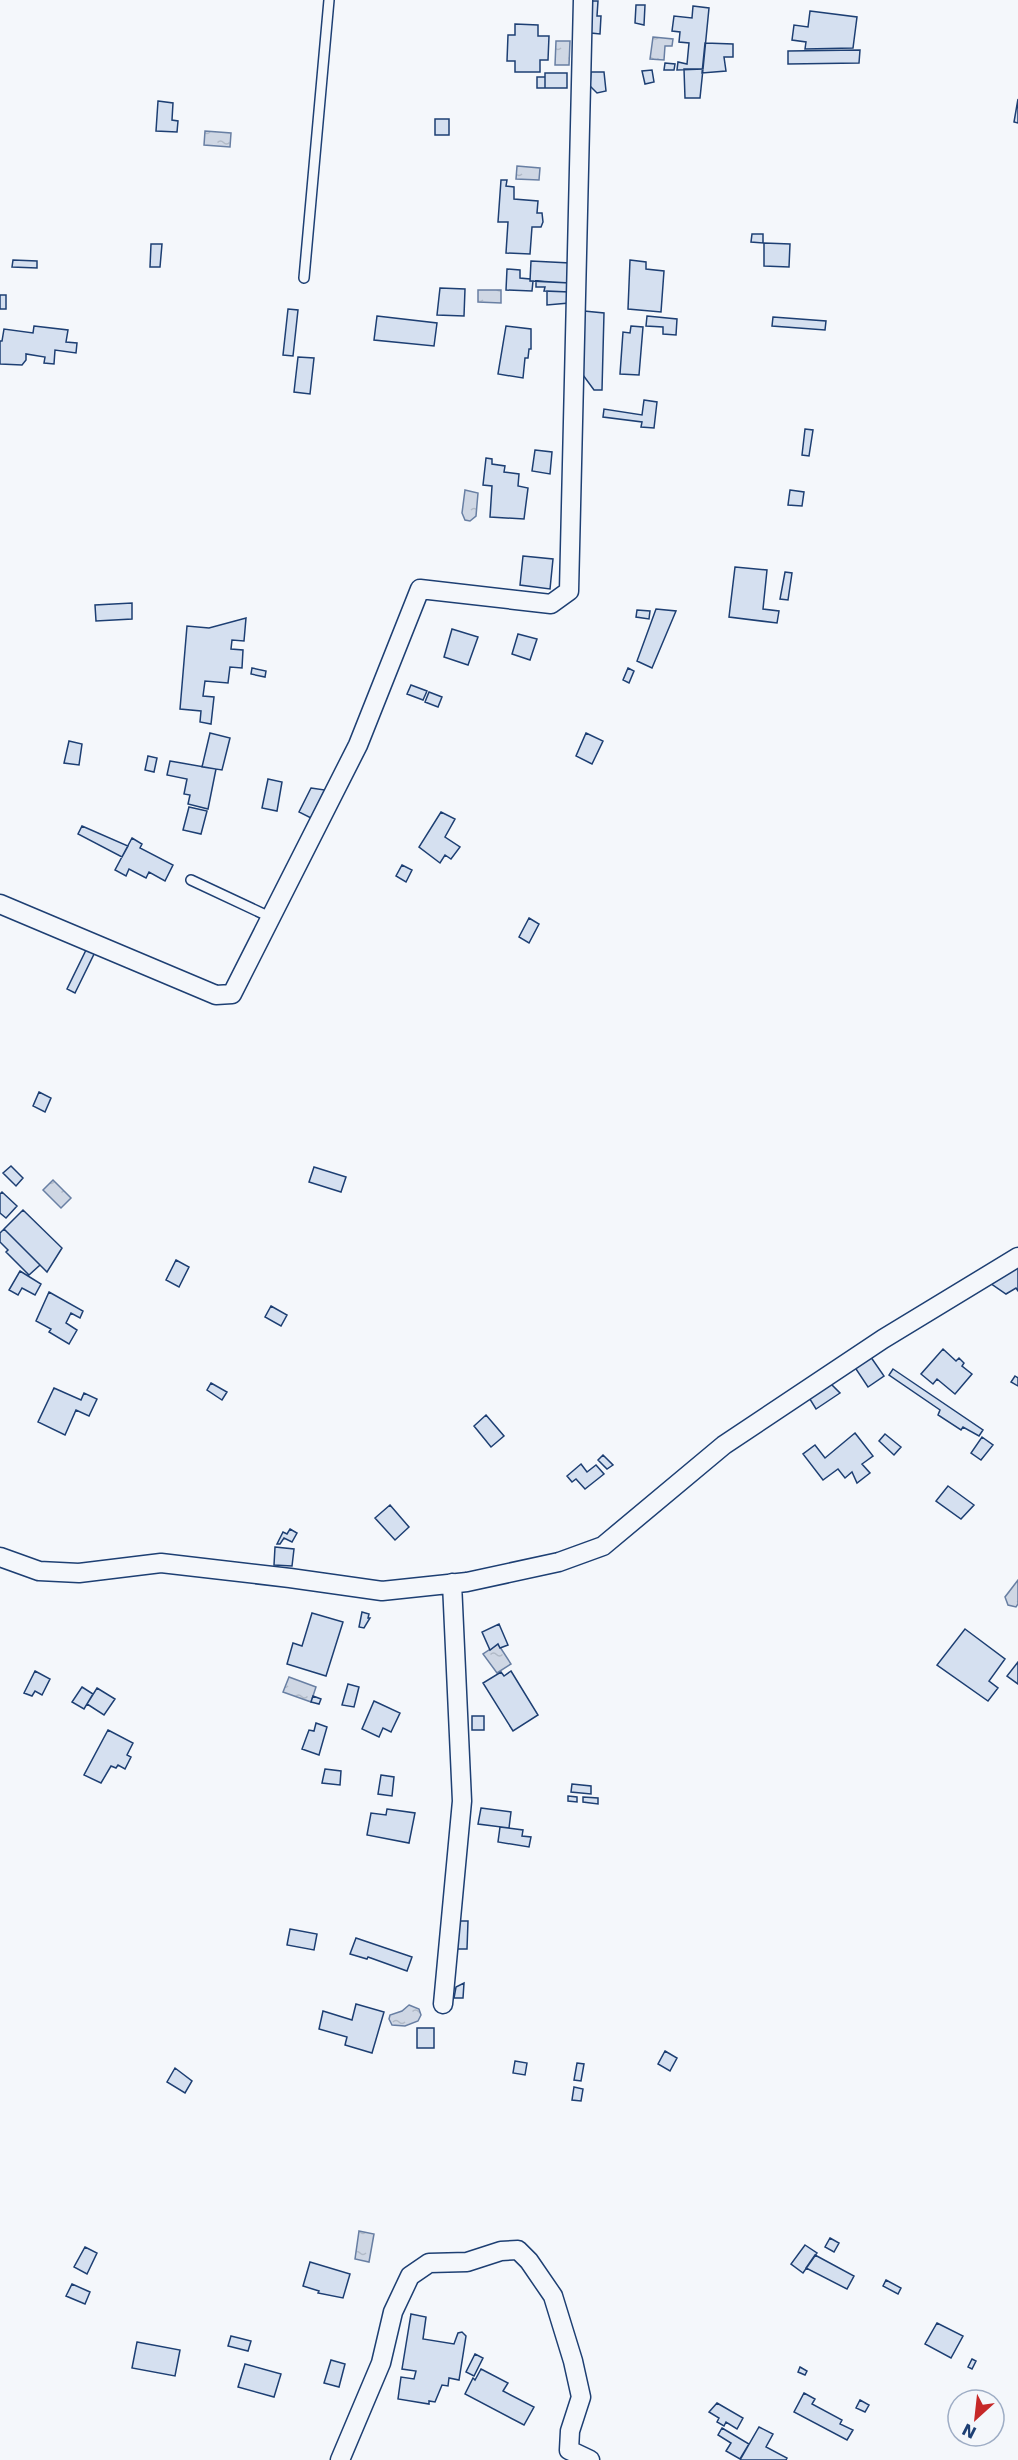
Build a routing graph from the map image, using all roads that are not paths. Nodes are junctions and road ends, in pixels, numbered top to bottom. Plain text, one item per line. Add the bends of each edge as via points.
1 (329, 0) edge
2 (583, 0) edge
3 (304, 278) dead end
4 (191, 880) dead end
5 (0, 903) edge
6 (270, 917) junction
7 (1018, 1257) edge
8 (0, 1557) edge
9 (452, 1583) junction
10 (443, 2004) dead end
11 (340, 2460) edge
12 (590, 2460) edge

1 - 3 lane
2 - 6 street via 569,591 551,604 420,589 358,745
4 - 6 lane
5 - 6 street via 216,995 232,994
7 - 9 street via 883,1339 724,1444 603,1546 559,1562
8 - 9 street via 39,1570 79,1573 160,1563 382,1591
9 - 10 street via 462,1801
11 - 12 street via 381,2362 393,2312 410,2276 429,2263 467,2262 518,2250 553,2296 581,2397 570,2431 569,2450

